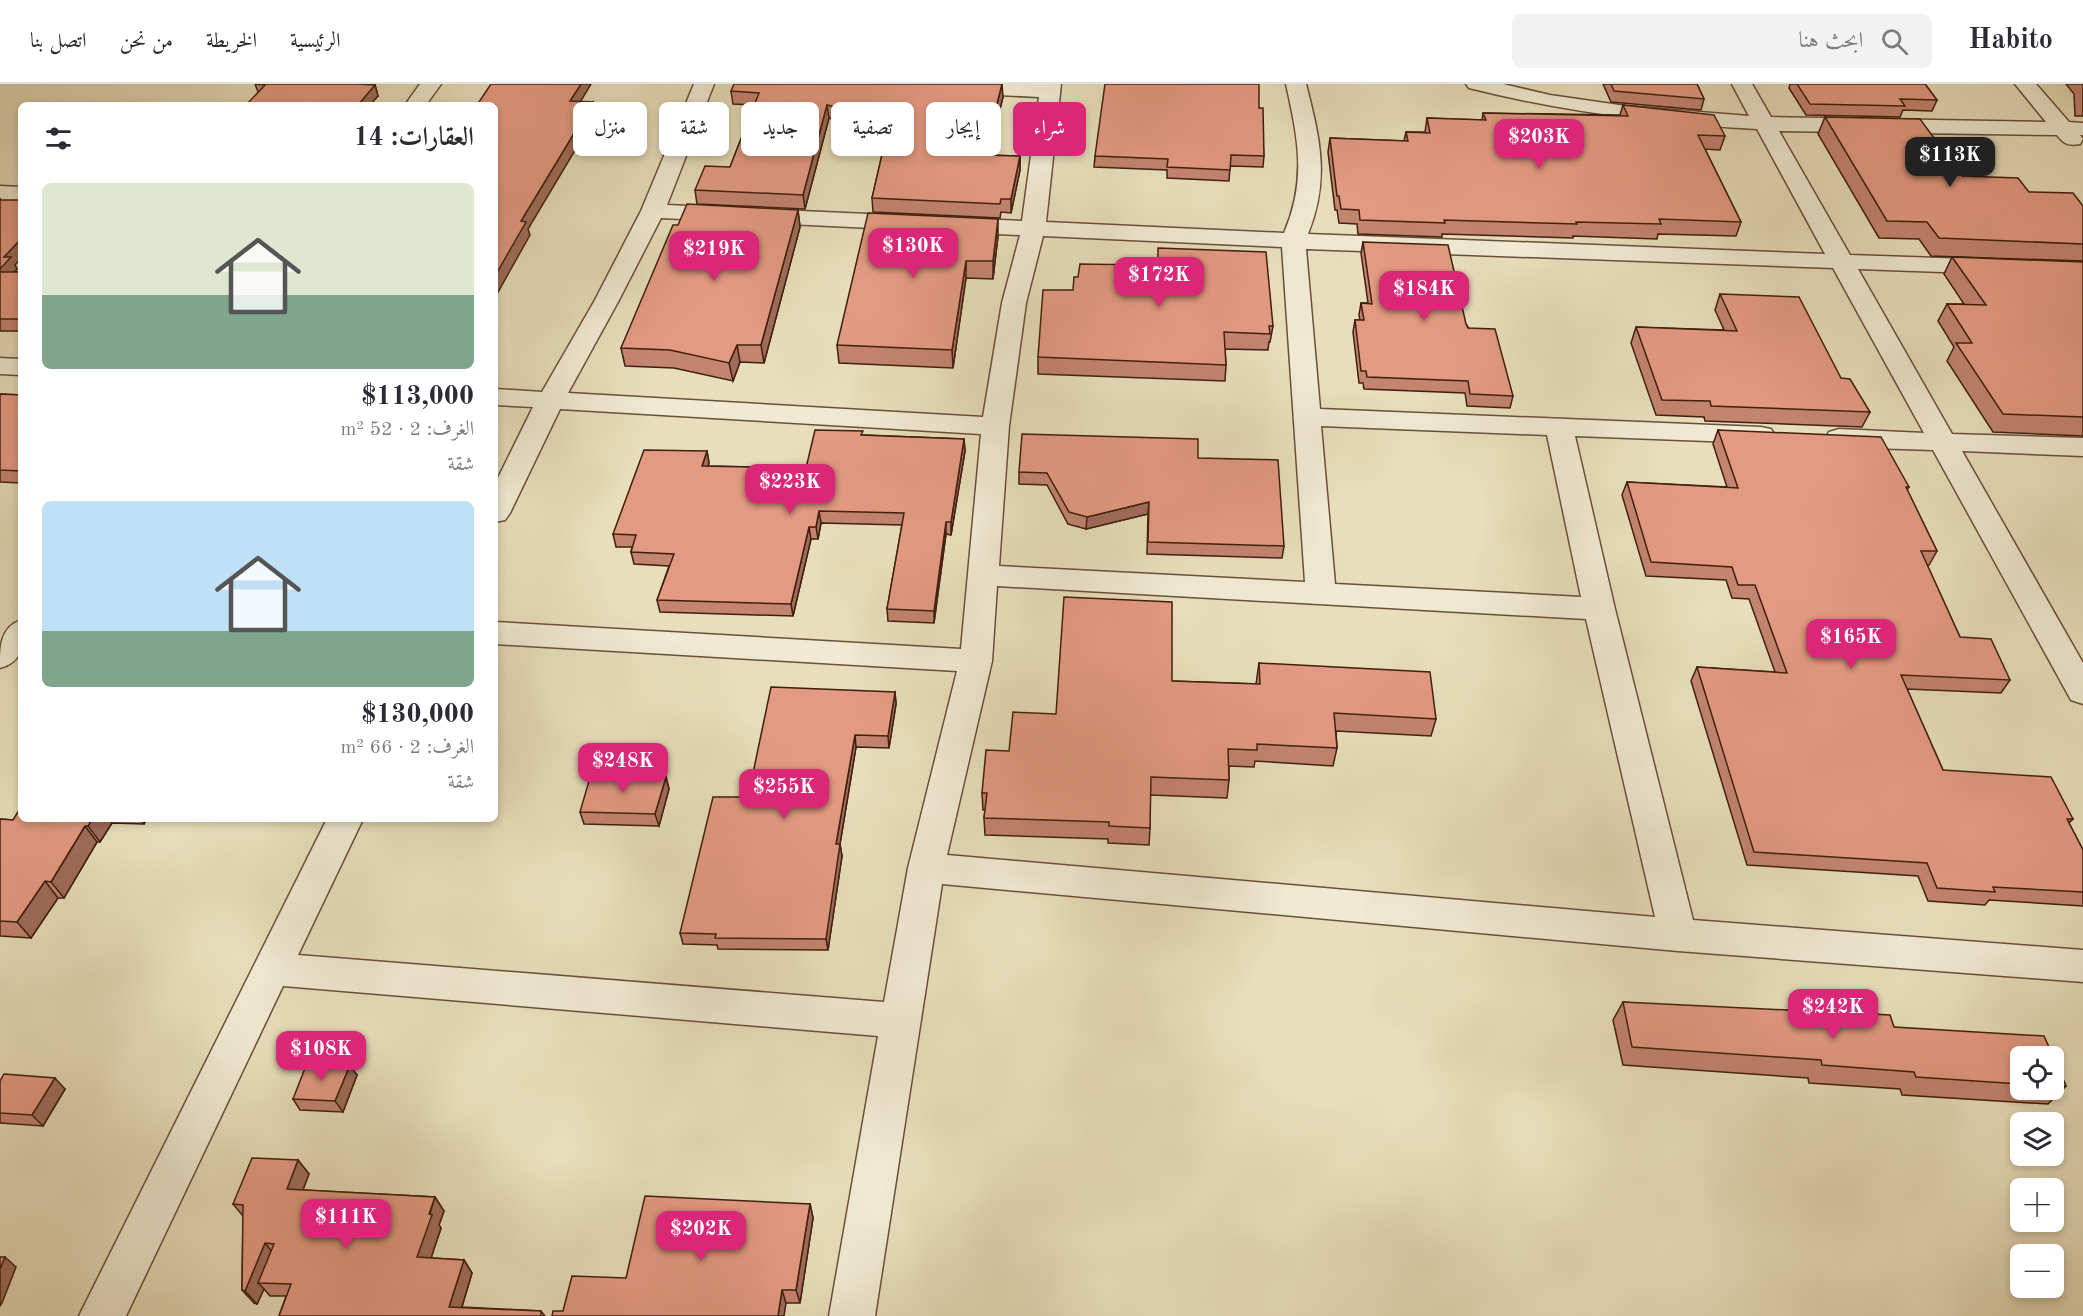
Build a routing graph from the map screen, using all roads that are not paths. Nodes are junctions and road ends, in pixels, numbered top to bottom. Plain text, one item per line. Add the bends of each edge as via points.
1 (430, 84) edge
2 (704, 84) edge
3 (896, 84) edge
4 (1296, 84) edge
5 (1476, 84) edge
6 (1742, 84) edge
7 (2025, 84) edge
8 (1051, 87) edge
9 (417, 102) edge
10 (1764, 123) junction
11 (2073, 129) edge
12 (2083, 152) edge
13 (0, 193) edge
14 (18, 194) edge
15 (653, 211) junction
16 (1034, 230) junction
17 (1293, 241) junction
18 (1840, 260) junction
19 (2083, 270) edge
20 (0, 366) edge
21 (18, 367) edge
22 (498, 397) edge
23 (550, 401) junction
24 (1307, 417) junction
25 (995, 426) junction
26 (1559, 427) junction
27 (1942, 442) junction
28 (2083, 447) edge
29 (498, 507) edge
30 (983, 575) junction
31 (1321, 595) junction
32 (1599, 609) junction
33 (498, 633) edge
34 (18, 635) edge
35 (0, 657) edge
36 (976, 661) junction
37 (2083, 692) edge
38 (344, 822) edge
39 (926, 868) junction
40 (1678, 935) junction
41 (2083, 966) edge
42 (274, 969) junction
43 (901, 1021) junction
44 (102, 1316) edge
45 (852, 1316) edge

1 - 9 street
2 - 15 street
3 - 8 street
4 - 17 street via 1312,155 1310,193
5 - 10 street via 1598,109
6 - 10 street
7 - 11 street
8 - 16 street
10 - 11 street
10 - 18 street
11 - 12 street
13 - 14 street
15 - 16 street
15 - 23 street
16 - 17 street
16 - 25 street via 1014,303
17 - 18 street
17 - 24 street
18 - 19 street
18 - 27 street
20 - 21 street
22 - 23 street
23 - 25 street
23 - 29 street
24 - 26 street
24 - 31 street
25 - 30 street
26 - 27 street
26 - 32 street
27 - 28 street
27 - 37 street
30 - 31 street
30 - 36 street
31 - 32 street
32 - 40 street
33 - 36 street
34 - 35 street
36 - 39 street
38 - 42 street
39 - 40 street
39 - 43 street
40 - 41 street
42 - 43 street
42 - 44 street
43 - 45 street

